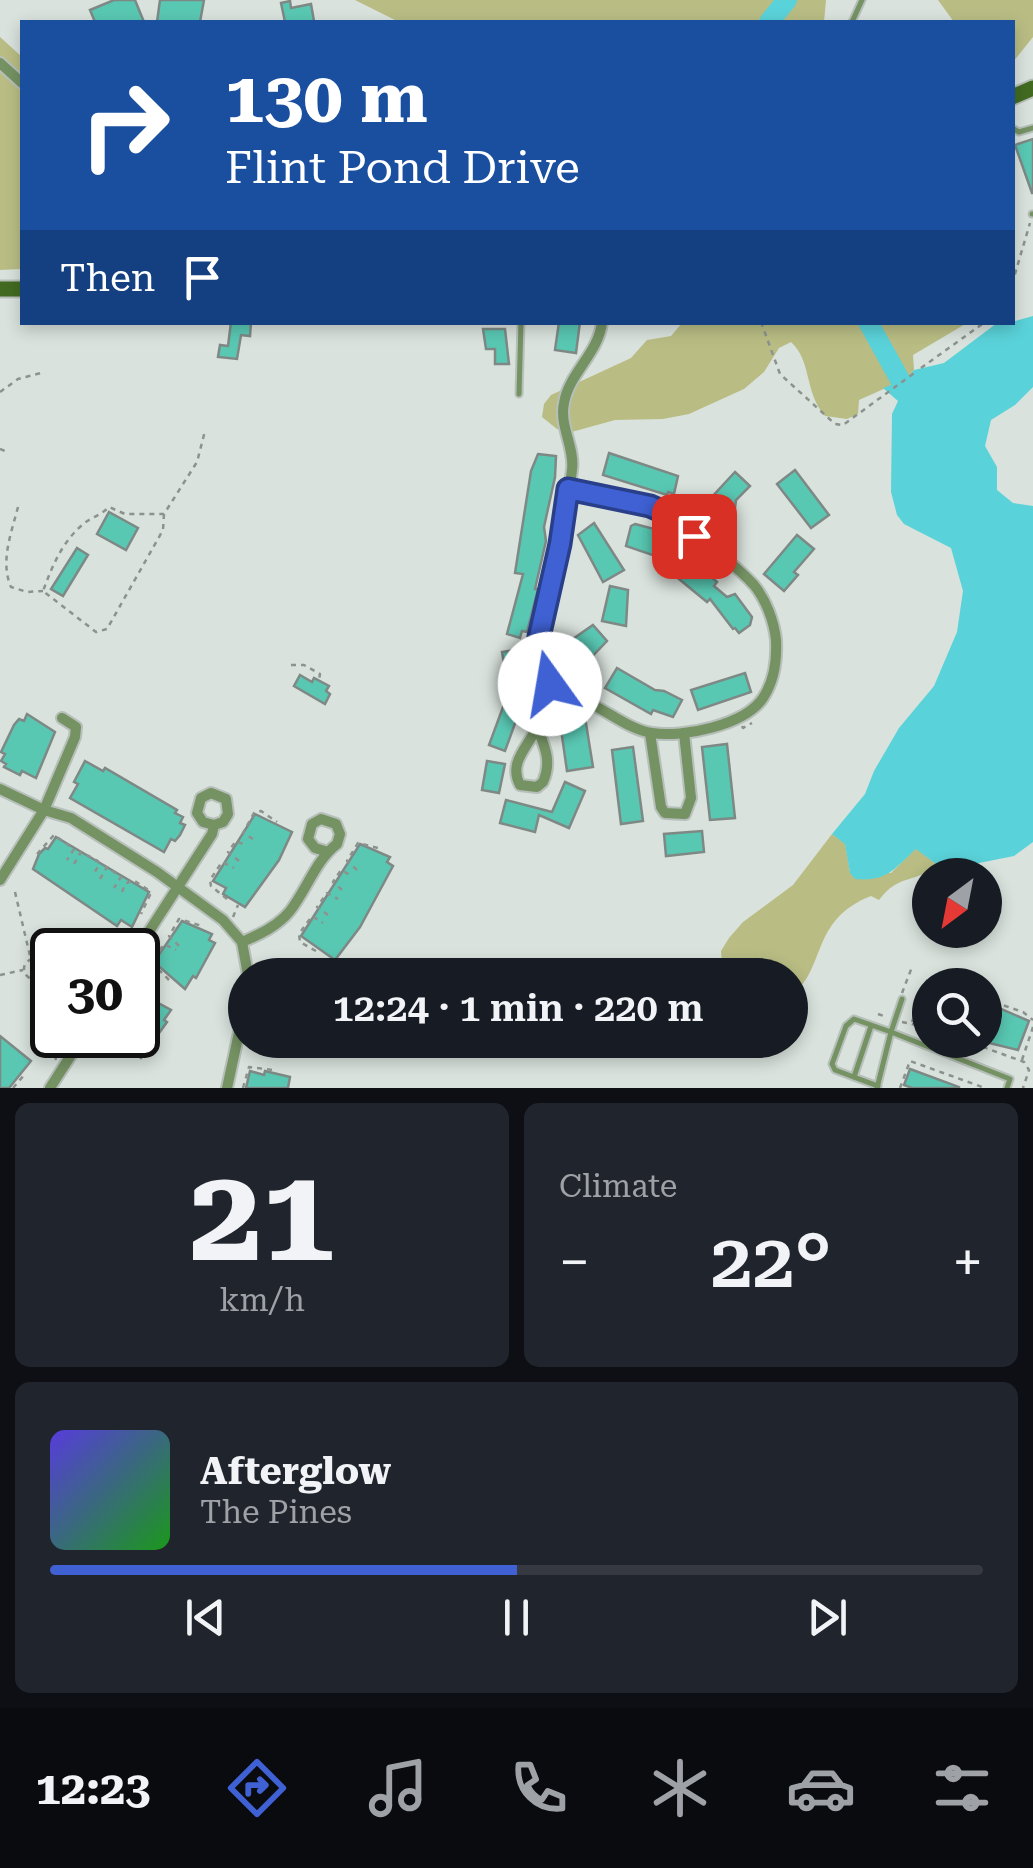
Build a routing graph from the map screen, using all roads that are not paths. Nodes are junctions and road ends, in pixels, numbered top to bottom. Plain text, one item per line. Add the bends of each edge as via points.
1 (0, 63) edge
2 (20, 81) edge
3 (521, 325) edge
4 (602, 325) edge
5 (519, 394) dead end
6 (568, 489) junction
7 (550, 684) junction
8 (62, 718) dead end
9 (76, 727) junction
10 (537, 727) junction
11 (89, 730) dead end
12 (684, 733) junction
13 (650, 734) junction
14 (0, 788) edge
15 (44, 810) junction
16 (214, 826) dead end
17 (325, 851) dead end
18 (0, 880) edge
19 (177, 887) junction
20 (152, 928) edge
21 (242, 942) junction
22 (245, 958) edge
23 (902, 999) road end
24 (871, 1026) junction
25 (891, 1032) junction
26 (69, 1058) edge
27 (234, 1058) edge
28 (854, 1077) junction
29 (878, 1087) edge
30 (50, 1088) edge
31 (228, 1088) edge
32 (1007, 1088) edge

1 - 2 street
3 - 5 lane
4 - 6 street via 564,402 572,445
6 - 7 street via 539,637 539,659
6 - 12 street via 666,513 756,587 774,623 778,664 763,700 732,722
7 - 10 street
7 - 13 street
8 - 9 street
9 - 11 street
9 - 15 street
10 - 10 street via 516,769 520,785 528,788 547,773
12 - 13 street
12 - 13 street via 690,798 680,816 660,807
14 - 15 street
15 - 18 street
15 - 19 street via 71,818
16 - 19 street
17 - 21 street via 287,914
19 - 20 street
19 - 21 street
21 - 22 street
23 - 25 lane
24 - 25 lane
24 - 28 lane
24 - 28 lane via 854,1019 846,1026 832,1064
25 - 29 lane
25 - 32 lane via 1010,1078
26 - 30 street
27 - 31 street
28 - 29 lane

